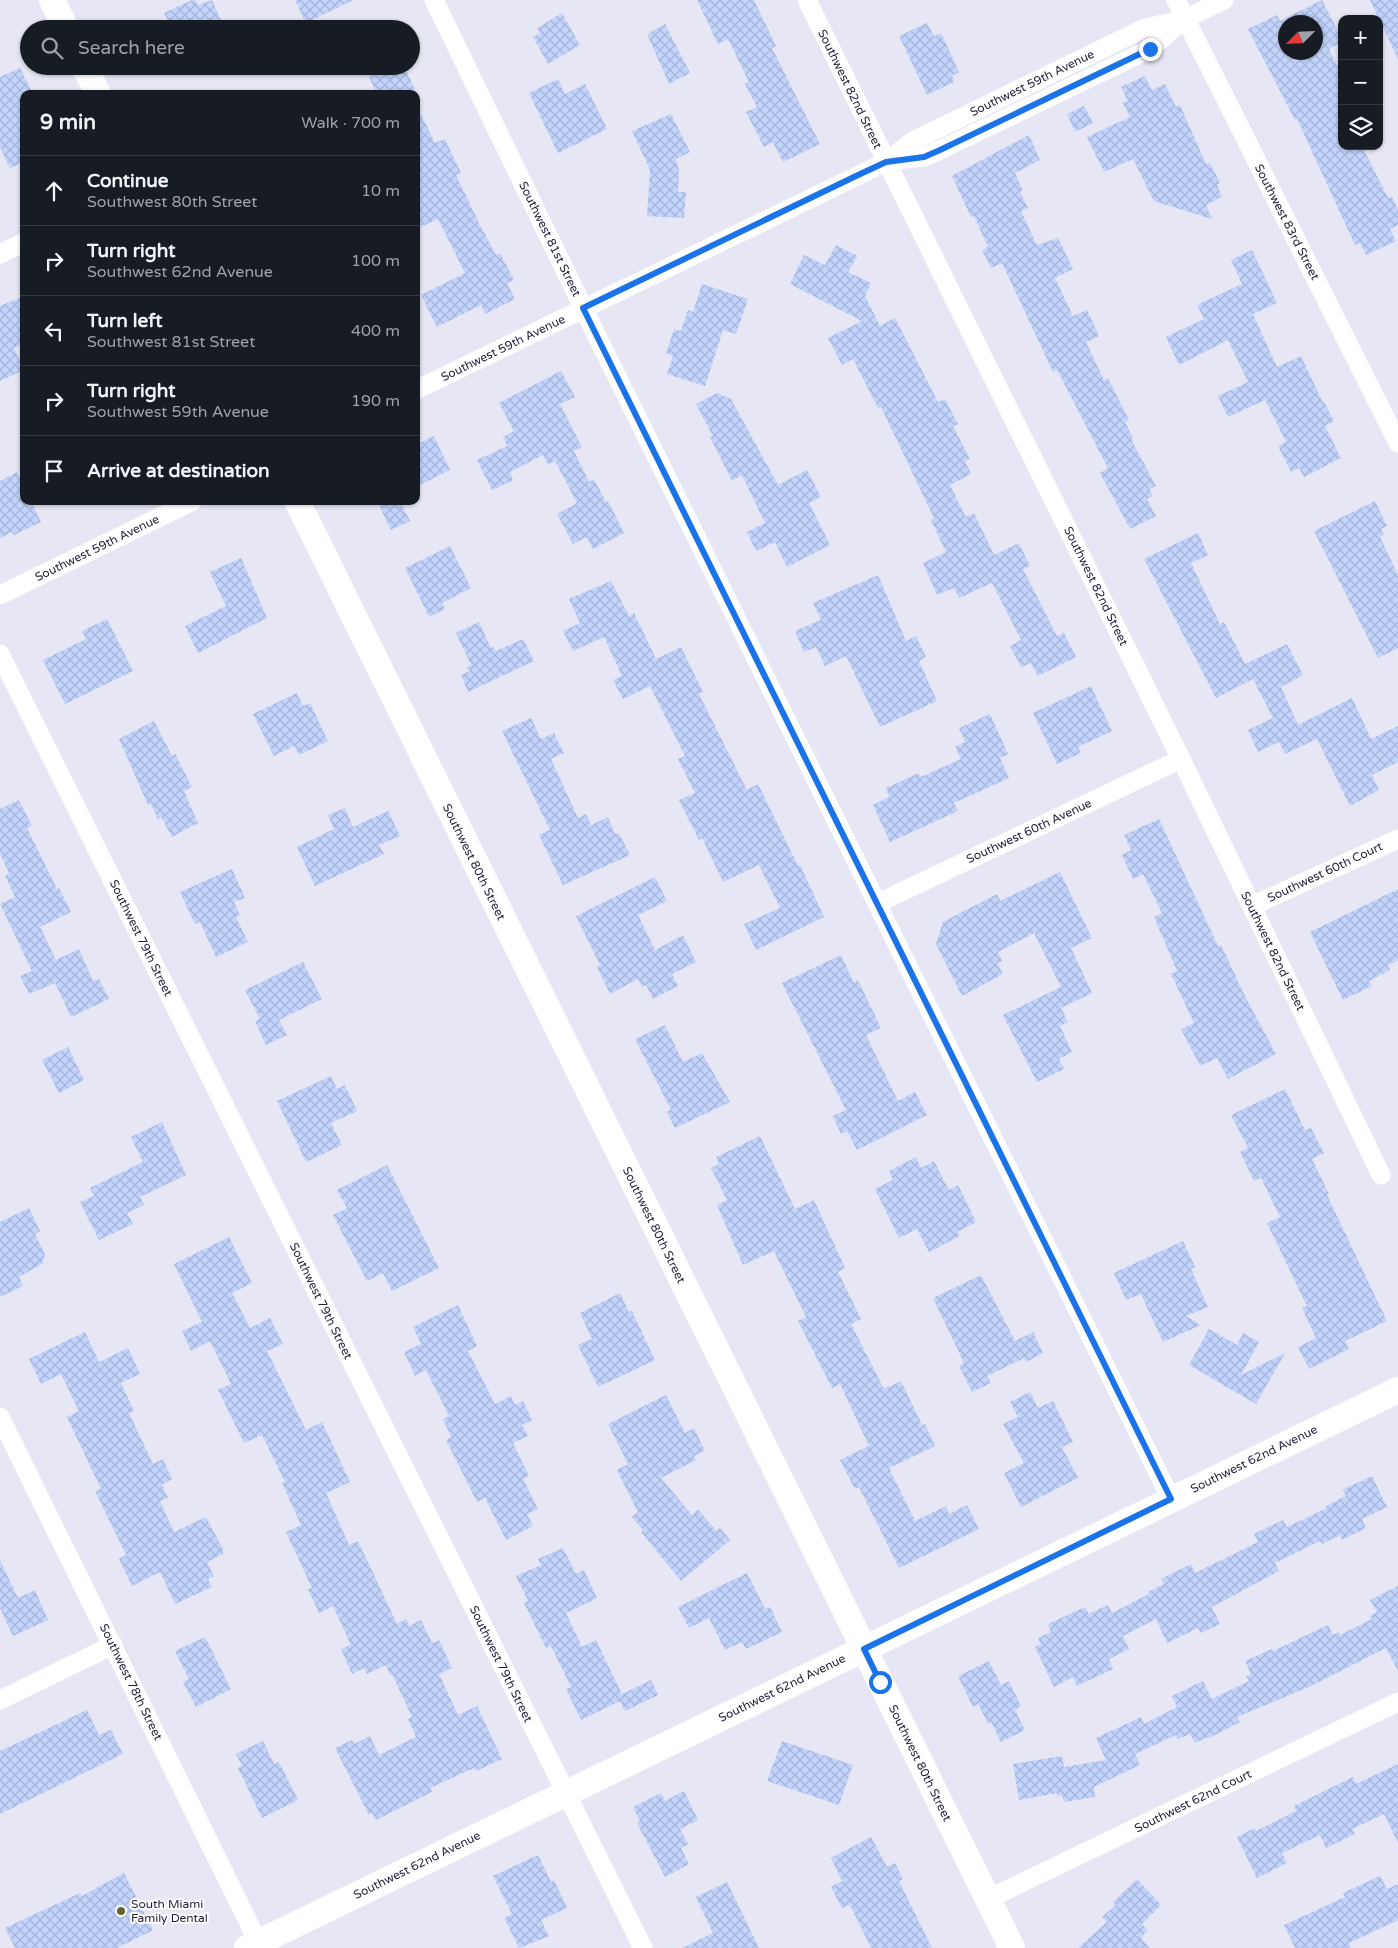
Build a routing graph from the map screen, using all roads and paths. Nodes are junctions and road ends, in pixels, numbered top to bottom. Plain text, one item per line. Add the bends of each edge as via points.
1 (52, 0) edge
2 (434, 0) edge
3 (807, 0) edge
4 (1176, 0) edge
5 (1224, 0) edge
6 (1185, 18) junction
7 (62, 20) edge
8 (88, 75) edge
9 (96, 90) edge
10 (886, 162) junction
11 (20, 244) edge
12 (0, 254) edge
13 (583, 308) junction
14 (420, 388) edge
15 (1398, 443) edge
16 (185, 505) edge
17 (299, 505) edge
18 (0, 595) edge
19 (0, 654) edge
20 (1181, 759) junction
21 (1398, 839) edge
22 (878, 903) junction
23 (1252, 906) junction
24 (1381, 1175) dead end
25 (1398, 1390) edge
26 (0, 1417) edge
27 (1171, 1499) junction
28 (113, 1645) junction
29 (864, 1649) junction
30 (0, 1700) edge
31 (1398, 1702) edge
32 (566, 1794) junction
33 (988, 1900) junction
34 (256, 1946) edge
35 (643, 1948) edge
36 (1012, 1948) edge

1 - 7 street
2 - 13 street, Southwest 81st Street
3 - 10 street, Southwest 82nd Street
4 - 6 street, Southwest 83rd Street
5 - 6 street, Southwest 59th Avenue
6 - 10 street, Southwest 59th Avenue via 1145,28 913,141
6 - 15 street, Southwest 83rd Street
8 - 9 street
10 - 13 street, Southwest 59th Avenue
10 - 20 street, Southwest 82nd Street
11 - 12 street
13 - 14 street, Southwest 59th Avenue
13 - 22 street, Southwest 81st Street
16 - 18 street, Southwest 59th Avenue
17 - 29 street, Southwest 80th Street
19 - 32 street, Southwest 79th Street
20 - 22 street, Southwest 60th Avenue
20 - 23 street, Southwest 82nd Street
21 - 23 street, Southwest 60th Court
22 - 27 street, Southwest 81st Street
23 - 24 street, Southwest 82nd Street
25 - 27 street, Southwest 62nd Avenue
26 - 28 street, Southwest 78th Street
27 - 29 street, Southwest 62nd Avenue
28 - 30 street
28 - 34 street, Southwest 78th Street
29 - 32 street, Southwest 62nd Avenue
29 - 33 street, Southwest 80th Street
31 - 33 street, Southwest 62nd Court
32 - 34 street, Southwest 62nd Avenue
32 - 35 street, Southwest 79th Street
33 - 36 street, Southwest 80th Street

